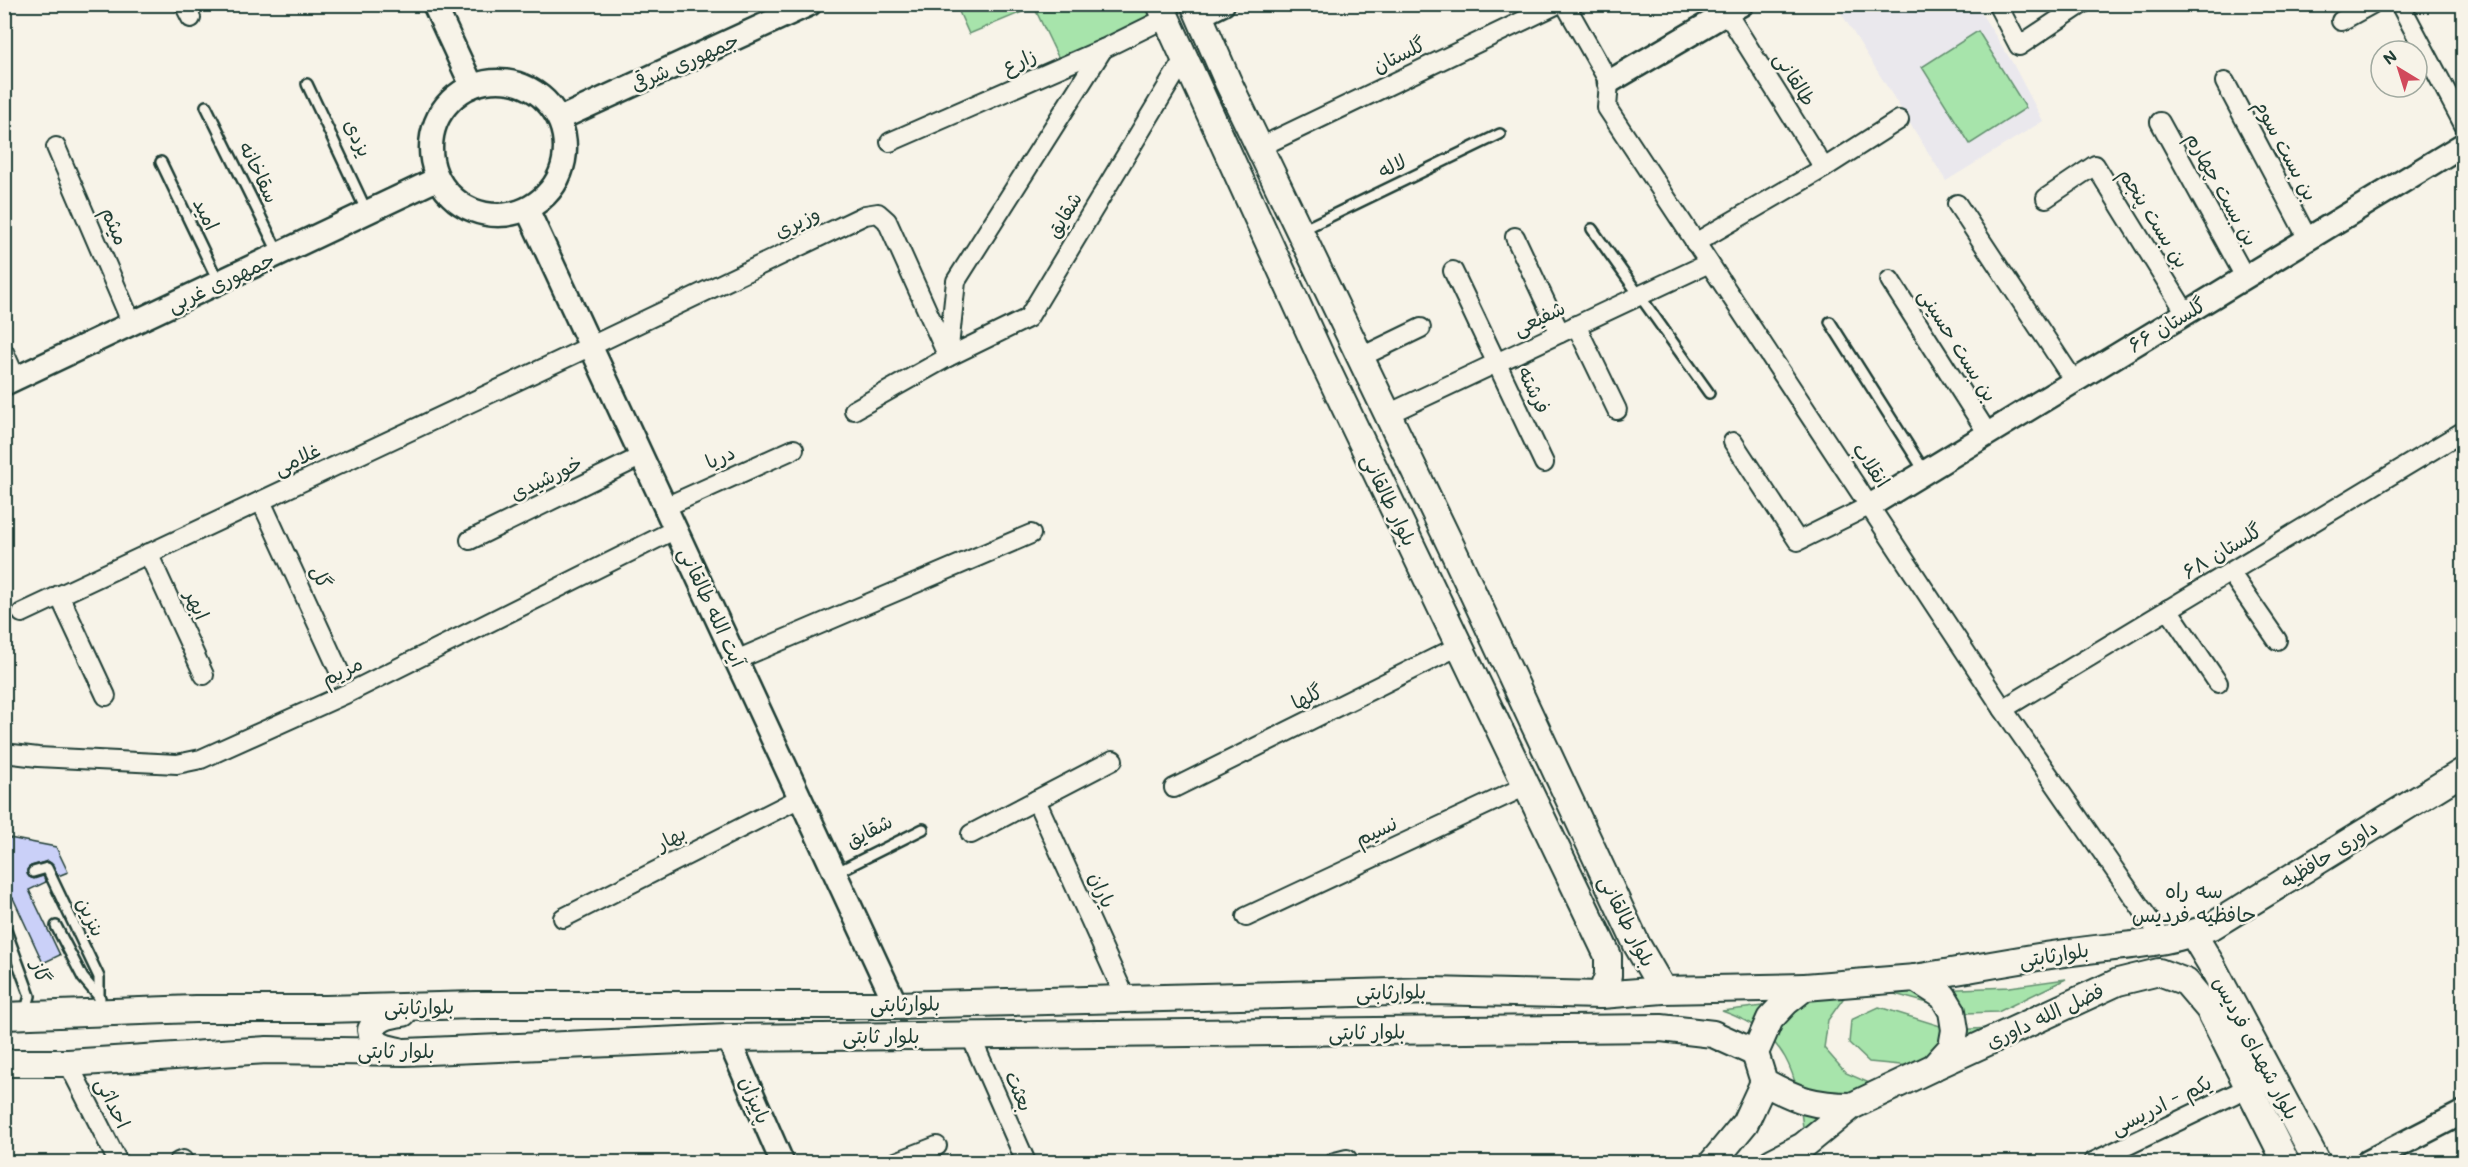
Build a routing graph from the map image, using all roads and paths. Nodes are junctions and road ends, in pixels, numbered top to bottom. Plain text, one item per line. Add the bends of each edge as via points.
1 (434, 4) edge
2 (810, 4) edge
3 (1223, 4) edge
4 (1558, 4) edge
5 (1565, 4) edge
6 (1997, 4) edge
7 (2082, 4) edge
8 (2372, 4) edge
9 (2400, 4) edge
10 (1735, 9) edge
11 (1197, 10) edge
12 (1163, 11) edge
13 (2341, 21) dead end
14 (1102, 49) junction
15 (1185, 59) junction
16 (1609, 82) junction
17 (2224, 82) dead end
18 (307, 84) dead end
19 (472, 86) junction
20 (206, 106) dead end
21 (559, 119) junction
22 (1899, 120) dead end
23 (2160, 122) dead end
24 (2463, 124) edge
25 (1500, 134) dead end
26 (890, 142) dead end
27 (2463, 144) edge
28 (56, 147) dead end
29 (1260, 147) junction
30 (161, 162) dead end
31 (1824, 168) junction
32 (437, 179) junction
33 (2046, 198) dead end
34 (1957, 204) dead end
35 (527, 209) junction
36 (368, 212) junction
37 (1592, 229) dead end
38 (1300, 231) junction
39 (1515, 237) dead end
40 (2307, 239) junction
41 (1695, 243) junction
42 (279, 254) junction
43 (1709, 263) junction
44 (1453, 271) dead end
45 (2245, 277) junction
46 (1890, 280) dead end
47 (219, 282) junction
48 (1640, 296) junction
49 (2186, 313) junction
50 (1830, 322) dead end
51 (132, 324) junction
52 (1421, 328) dead end
53 (1568, 329) junction
54 (591, 346) junction
55 (4, 352) edge
56 (948, 357) junction
57 (1361, 357) junction
58 (1497, 363) junction
59 (2074, 381) junction
60 (10, 382) edge
61 (1709, 393) dead end
62 (854, 410) dead end
63 (1617, 410) dead end
64 (1388, 414) junction
65 (2463, 431) edge
66 (1988, 434) junction
67 (1733, 442) dead end
68 (794, 449) dead end
69 (642, 456) junction
70 (1544, 463) dead end
71 (1925, 472) junction
72 (261, 501) junction
73 (1871, 505) junction
74 (665, 507) junction
75 (676, 529) junction
76 (1030, 534) dead end
77 (470, 540) dead end
78 (148, 553) junction
79 (2230, 572) junction
80 (59, 595) junction
81 (2168, 609) junction
82 (22, 613) dead end
83 (2277, 640) dead end
84 (1459, 646) junction
85 (736, 660) junction
86 (340, 673) dead end
87 (204, 675) dead end
88 (2218, 683) dead end
89 (106, 696) dead end
90 (2003, 709) junction
91 (4, 753) edge
92 (1113, 760) dead end
93 (2463, 771) edge
94 (1526, 786) junction
95 (1174, 788) dead end
96 (800, 798) junction
97 (1036, 800) junction
98 (923, 829) dead end
99 (971, 834) dead end
100 (33, 872) dead end
101 (835, 873) junction
102 (1246, 917) dead end
103 (563, 918) dead end
104 (4, 925) edge
105 (56, 926) dead end
106 (2193, 934) junction
107 (2164, 940) junction
108 (1637, 945) junction
109 (1608, 956) junction
110 (2159, 972) joint
111 (1915, 978) junction
112 (1805, 987) junction
113 (1663, 990) junction
114 (1601, 995) junction
115 (99, 998) junction
116 (1154, 998) junction
117 (1126, 999) junction
118 (896, 1005) junction
119 (447, 1006) junction
120 (326, 1009) junction
121 (123, 1011) junction
122 (14, 1015) edge
123 (1123, 1033) junction
124 (1155, 1034) junction
125 (971, 1037) junction
126 (728, 1038) junction
127 (267, 1050) junction
128 (405, 1052) junction
129 (1755, 1053) junction
130 (4, 1063) edge
131 (68, 1063) junction
132 (1934, 1066) junction
133 (1764, 1082) junction
134 (2250, 1087) junction
135 (1852, 1106) junction
136 (2463, 1112) edge
137 (937, 1146) dead end
138 (1804, 1154) edge
139 (118, 1162) edge
140 (782, 1162) edge
141 (896, 1162) edge
142 (1026, 1162) edge
143 (1713, 1162) edge
144 (1772, 1162) edge
145 (2093, 1162) edge
146 (2286, 1162) edge
147 (2317, 1162) edge
148 (2367, 1162) edge

1 - 19 street
2 - 21 street, جمهوری شرقی
3 - 11 street
4 - 29 street, گلستان
5 - 16 street, انقلاب
6 - 7 street via 2019,46
8 - 13 street
9 - 24 street
10 - 16 street
10 - 31 street, طالقانی
11 - 29 main road, بلوار طالقانی
12 - 14 street, زارع
12 - 15 main road, بلوار طالقانی
14 - 26 street, زارع
14 - 56 street via 956,281
15 - 56 street, شقایق via 1028,318
15 - 84 main road, بلوار طالقانی
16 - 41 street, انقلاب via 1607,108
17 - 40 street, بن بست سوم
18 - 36 lane, یزدی
19 - 21 street via 512,82 531,89 548,102
19 - 32 street via 453,98 439,115 431,136 430,158
20 - 42 lane, سقاخانه
21 - 35 street via 565,139 565,160 545,197
22 - 31 street
23 - 45 street, بن بست چهارم
25 - 38 lane, لاله
27 - 40 street, گلستان ۶۶
28 - 51 street, میثم
29 - 38 main road, بلوار طالقانی
30 - 47 lane, امید
31 - 41 street
32 - 35 street via 466,208 486,215 507,215
32 - 36 street, جمهوری غربی
33 - 49 street, بن بست پنجم via 2095,165
34 - 59 street
35 - 54 street, آیت الله طالقانی
36 - 42 street, جمهوری غربی
37 - 48 lane
38 - 57 main road, بلوار طالقانی
39 - 53 street
40 - 45 street, گلستان ۶۶
41 - 43 street, انقلاب
42 - 47 street, جمهوری غربی
43 - 48 street, شفیعی
43 - 73 street, انقلاب
44 - 58 street, فرشته
45 - 49 street, گلستان ۶۶
46 - 66 street, بن بست حسینی
47 - 51 street, جمهوری غربی
48 - 53 street, شفیعی
48 - 61 lane
49 - 59 street, گلستان ۶۶
50 - 71 lane
51 - 60 street, جمهوری غربی
52 - 57 street
53 - 58 street, شفیعی
53 - 63 street
54 - 56 street, وزیری via 865,215 878,213 887,220
54 - 69 street, آیت الله طالقانی
54 - 72 street, غلامی
55 - 60 street
56 - 62 street, شقایق
57 - 64 main road, بلوار طالقانی
58 - 64 street, شفیعی
58 - 70 street, فرشته
59 - 66 street, گلستان ۶۶
64 - 108 main road, بلوار طالقانی
65 - 79 street, گلستان ۶۸
66 - 71 street, گلستان ۶۶
67 - 73 street via 1798,540
68 - 74 street, دریا
69 - 74 street, آیت الله طالقانی
69 - 77 street, خورشیدی
71 - 73 street, گلستان ۶۶
72 - 78 street, غلامی
72 - 86 street, گل
73 - 90 street, انقلاب
74 - 75 street, آیت الله طالقانی
75 - 85 street, آیت الله طالقانی
75 - 91 street, مریم via 350,692 201,759 177,764
76 - 85 street
78 - 80 street, غلامی
78 - 87 street, ابهر
79 - 81 street, گلستان ۶۸
79 - 83 street
80 - 82 street, غلامی
80 - 89 street
81 - 88 street
81 - 90 street, گلستان ۶۸
84 - 94 main road, بلوار طالقانی
84 - 95 street, گلها
85 - 96 street, آیت الله طالقانی
90 - 107 street, انقلاب
92 - 97 street
93 - 106 main road, داوری حافظیه via 2214,925
94 - 102 street, نسیم
94 - 109 main road, بلوار طالقانی
96 - 101 street, آیت الله طالقانی
96 - 103 street, بهار
97 - 99 street
97 - 117 street, یاران
98 - 101 lane, شقایق
100 - 115 lane, بنزین via 47,867 99,977
101 - 118 street, آیت الله طالقانی
104 - 122 lane, گاز via 16,939 30,996
105 - 115 lane, گاز via 83,978
106 - 107 main road, بلوارثابتی
106 - 147 main road, بلوار شهدای فردیس
107 - 111 main road, بلوارثابتی
108 - 109 main road via 1626,960
108 - 113 main road, بلوار طالقانی
109 - 114 main road, بلوار طالقانی via 1608,976
110 - 132 main road, فضل الله داوری via 2118,982
110 - 134 main road, بلوار شهدای فردیس via 2187,982 2209,1009
111 - 112 main road
111 - 132 main road via 1943,996 1952,1011 1952,1047
112 - 113 main road, بلوارثابتی
112 - 129 main road via 1770,1019
113 - 114 main road, بلوارثابتی
114 - 116 main road, بلوارثابتی via 1431,991
115 - 121 lane
116 - 117 main road, بلوارثابتی
116 - 124 main road via 1149,1017
117 - 118 main road, بلوارثابتی
117 - 123 main road via 1132,1017
118 - 119 main road, بلوارثابتی
119 - 120 main road, بلوارثابتی
119 - 128 main road via 393,1015 376,1022 371,1030 375,1042
120 - 121 main road, بلوارثابتی
120 - 127 main road via 347,1026 340,1041
121 - 122 main road, بلوارثابتی
123 - 124 main road, بلوار ثابتی
123 - 125 main road, بلوار ثابتی
124 - 129 main road, بلوار ثابتی via 1661,1028 1713,1034
125 - 126 main road, بلوار ثابتی
125 - 142 street, بعثت
126 - 128 main road, بلوار ثابتی
126 - 140 street, پاییزان
127 - 128 main road, بلوار ثابتی
127 - 131 main road, بلوار ثابتی
129 - 133 main road
130 - 131 main road, بلوار ثابتی
131 - 139 street, احداثی
132 - 135 main road
133 - 135 main road via 1821,1106
133 - 143 main road via 1745,1123
134 - 145 street, یکم - ادریسی
134 - 146 main road, بلوار شهدای فردیس
135 - 138 main road
136 - 148 street
137 - 141 street
138 - 144 main road

